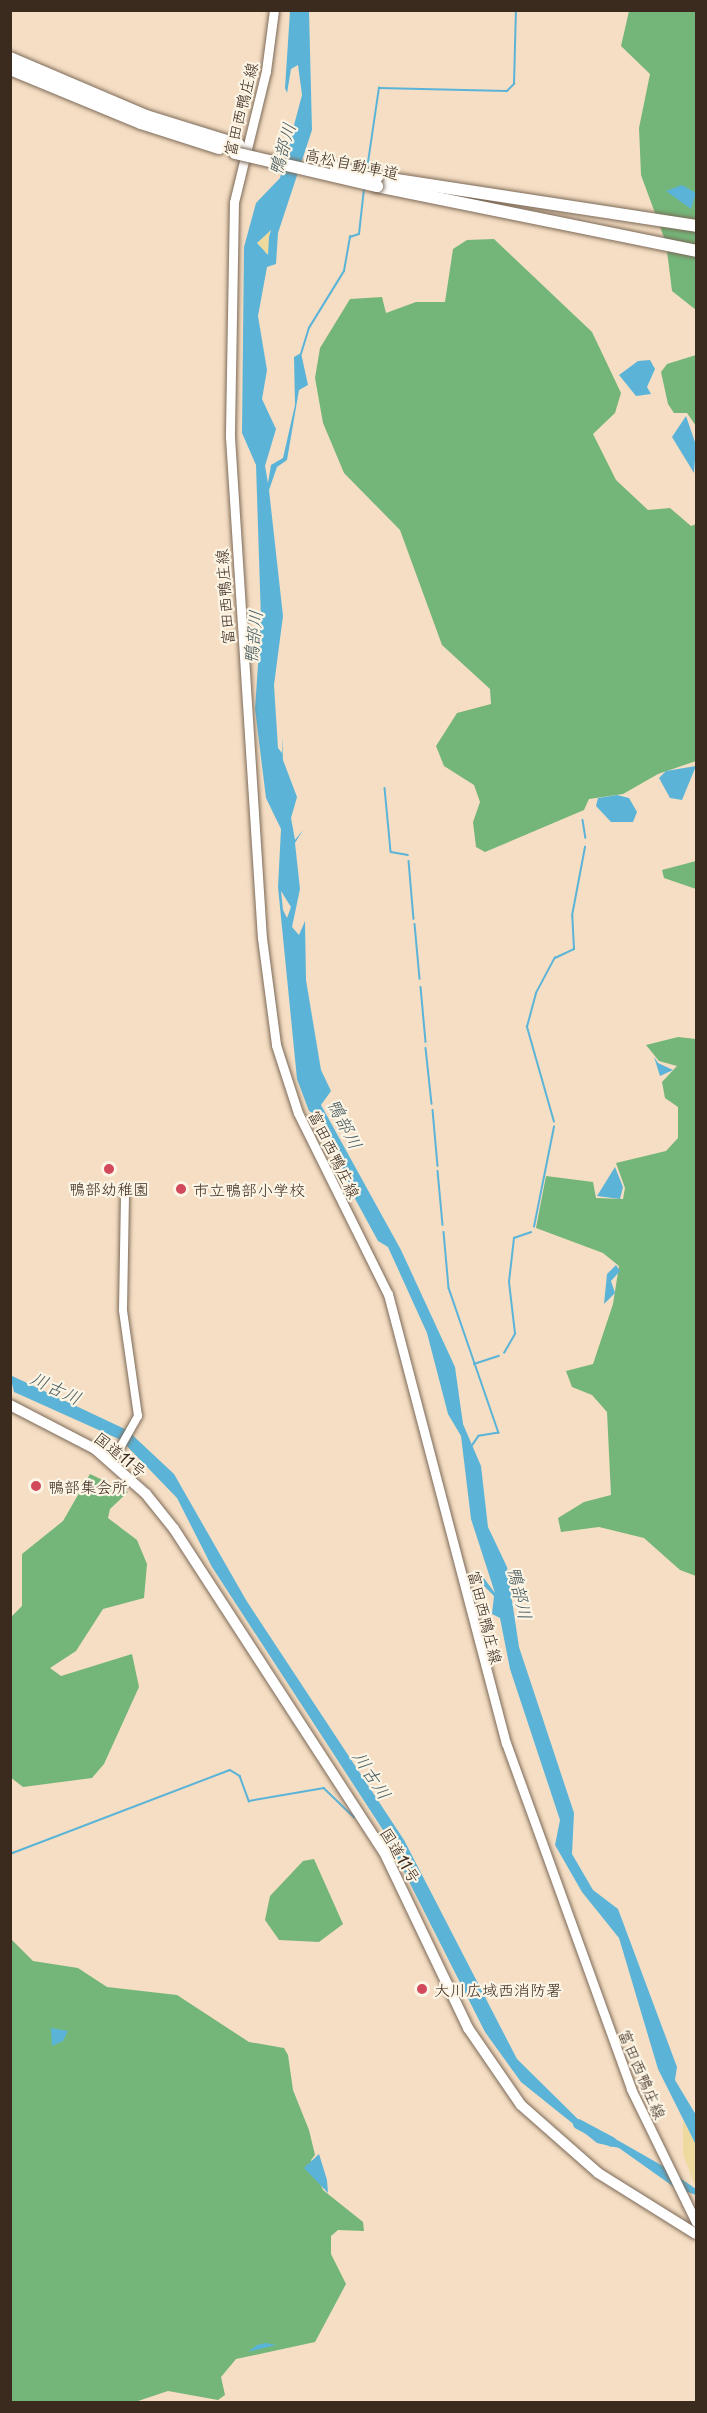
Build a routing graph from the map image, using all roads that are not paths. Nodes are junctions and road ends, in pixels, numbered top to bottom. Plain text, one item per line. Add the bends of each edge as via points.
1 (274, 10) edge
2 (10, 58) edge
3 (10, 69) edge
4 (237, 149) junction
5 (377, 181) junction
6 (696, 226) edge
7 (696, 251) edge
8 (125, 1196) dead end
9 (10, 1405) edge
10 (112, 1462) junction
11 (692, 2212) junction
12 (674, 2223) junction
13 (696, 2223) edge
14 (696, 2234) edge

1 - 11 main road, 富田西鴨庄線 via 266,71 234,202 230,437 262,938 276,1045 298,1113 388,1294 506,1743 631,2089
2 - 4 highway, 高松自動車道 via 136,112
3 - 4 highway, 高松自動車道 via 141,123
4 - 5 highway, 高松自動車道, bridge
5 - 6 highway, 高松自動車道
5 - 7 highway, 高松自動車道
8 - 10 street via 123,1310 138,1416 132,1433
9 - 10 highway, 国道11号 via 73,1435
10 - 12 highway, 国道11号 via 174,1529 386,1856 492,2068 571,2152
11 - 12 main road via 686,2225
11 - 13 main road, 富田西鴨庄線
12 - 14 highway, 国道11号

